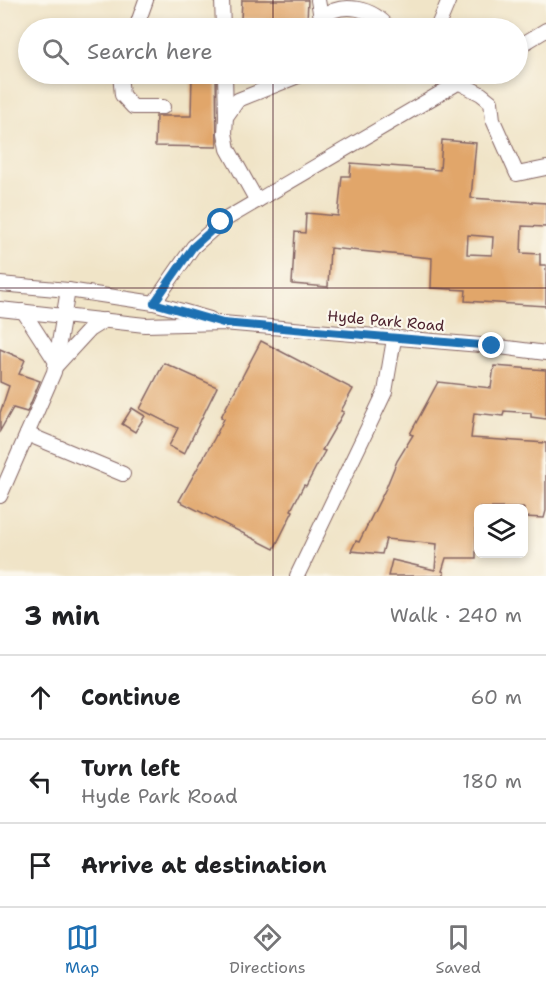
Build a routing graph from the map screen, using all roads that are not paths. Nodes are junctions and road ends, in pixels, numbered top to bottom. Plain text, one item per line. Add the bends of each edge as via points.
1 (146, 0) edge
2 (222, 0) edge
3 (318, 0) edge
4 (448, 2) dead end
5 (140, 18) edge
6 (223, 18) edge
7 (320, 18) edge
8 (324, 18) edge
9 (379, 18) edge
10 (441, 18) edge
11 (546, 30) edge
12 (528, 41) edge
13 (121, 84) edge
14 (225, 84) edge
15 (278, 84) edge
16 (455, 84) edge
17 (462, 84) edge
18 (163, 107) dead end
19 (226, 117) junction
20 (546, 168) edge
21 (257, 201) junction
22 (0, 284) edge
23 (68, 290) junction
24 (154, 303) junction
25 (0, 309) edge
26 (24, 311) junction
27 (63, 315) junction
28 (105, 320) junction
29 (223, 323) junction
30 (394, 339) junction
31 (546, 353) edge
32 (55, 365) junction
33 (27, 435) junction
34 (123, 474) dead end
35 (0, 496) edge
36 (297, 576) edge

1 - 5 street
2 - 6 street
3 - 7 street
4 - 10 street
8 - 9 street via 328,12 361,8
11 - 12 street
13 - 18 street via 122,95 133,107
14 - 19 street
15 - 19 street via 238,100
16 - 21 street
17 - 20 street via 491,102 493,120 518,174
19 - 21 street via 228,149
21 - 24 street via 221,222 199,241
22 - 23 street, Hyde Park Road
23 - 24 street, Hyde Park Road
23 - 27 street
24 - 29 street, Hyde Park Road
25 - 26 street, Hyde Park Road
26 - 27 street, Hyde Park Road
26 - 32 street
27 - 28 street, Hyde Park Road
27 - 32 street
28 - 29 street, Hyde Park Road via 145,325
28 - 32 street via 89,330
29 - 30 street, Hyde Park Road
30 - 31 street, Hyde Park Road
30 - 36 street via 385,392
32 - 33 street
33 - 34 street
33 - 35 street

